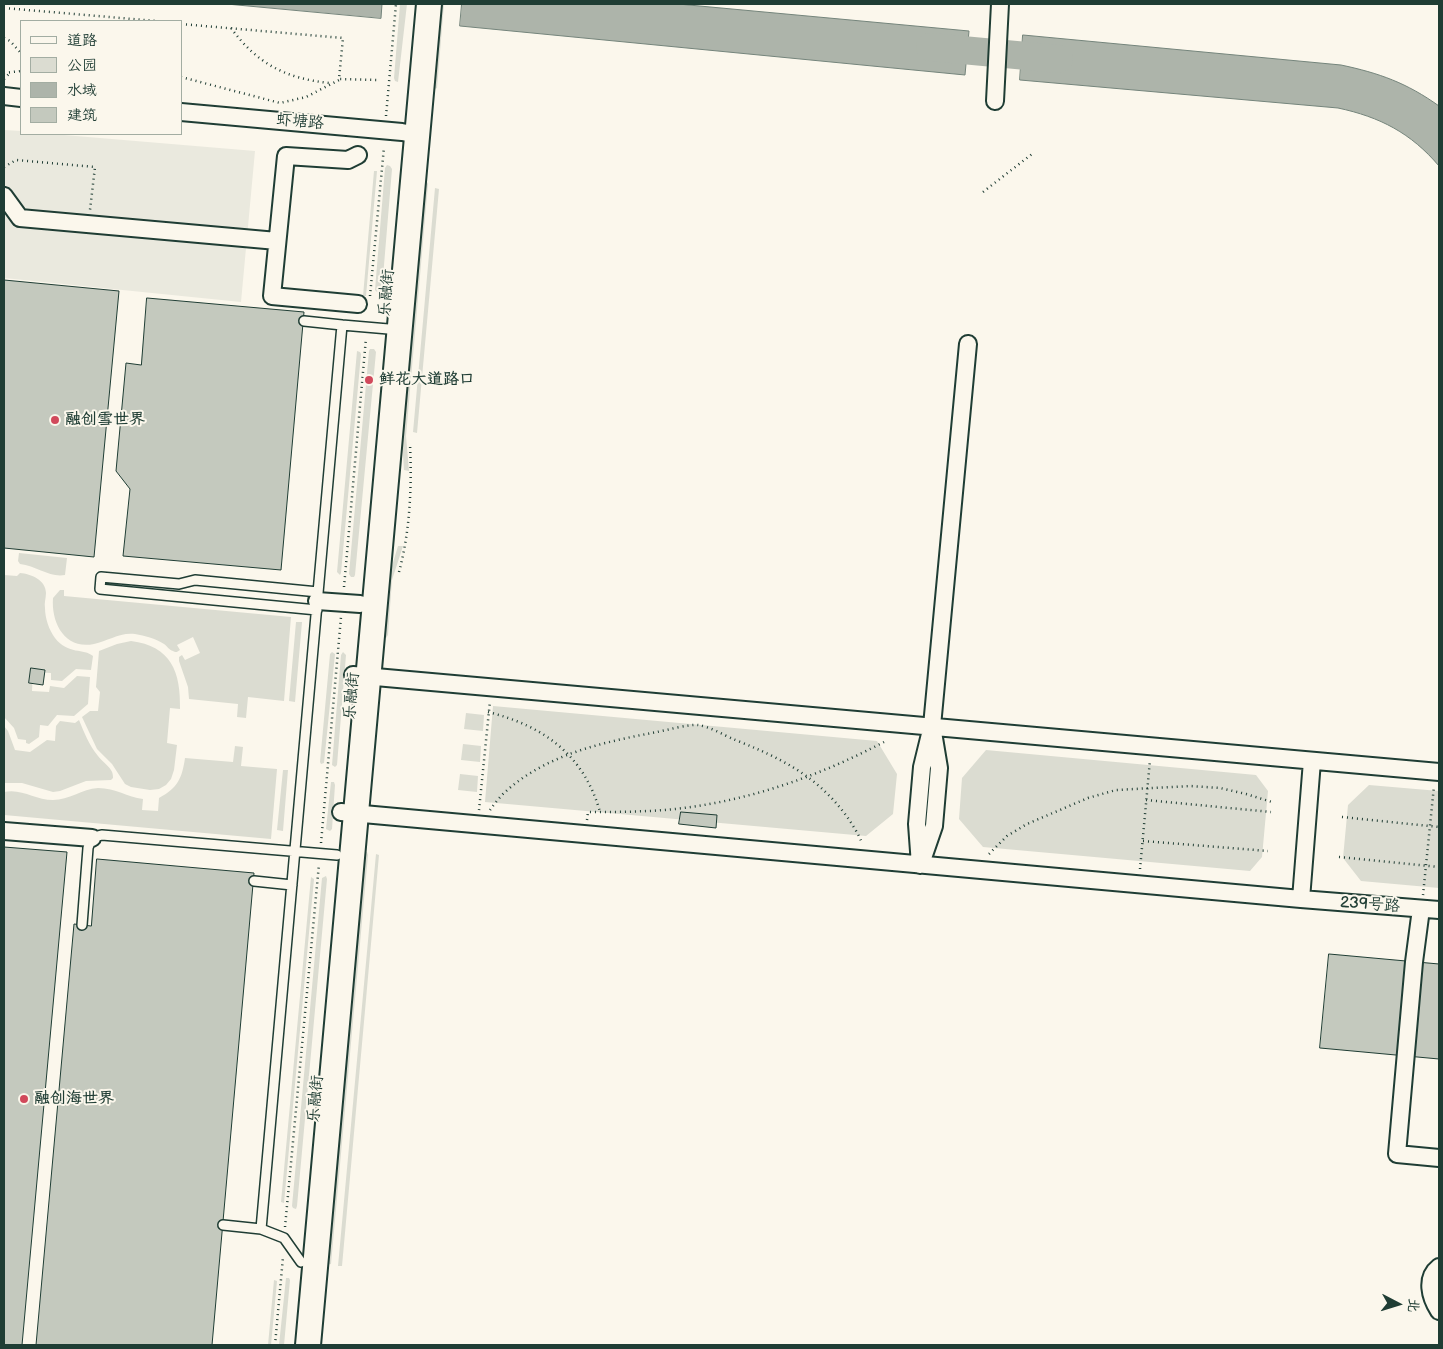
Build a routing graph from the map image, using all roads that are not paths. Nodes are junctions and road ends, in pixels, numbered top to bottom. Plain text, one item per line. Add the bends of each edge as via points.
1 (413, 4) edge
2 (429, 4) edge
3 (1000, 6) edge
4 (409, 47) junction
5 (4, 96) edge
6 (20, 98) edge
7 (995, 101) dead end
8 (182, 112) edge
9 (402, 132) junction
10 (358, 154) dead end
11 (4, 196) edge
12 (276, 241) junction
13 (364, 301) road end
14 (304, 321) dead end
15 (342, 325) junction
16 (384, 328) junction
17 (968, 344) dead end
18 (317, 601) junction
19 (351, 604) junction
20 (361, 676) junction
21 (932, 726) junction
22 (1312, 761) junction
23 (1437, 772) edge
24 (349, 813) junction
25 (4, 831) edge
26 (92, 838) junction
27 (295, 852) junction
28 (328, 854) junction
29 (920, 865) junction
30 (254, 881) dead end
31 (292, 884) junction
32 (1301, 899) junction
33 (1421, 909) junction
34 (1439, 910) edge
35 (82, 925) dead end
36 (1439, 1158) edge
37 (223, 1225) dead end
38 (261, 1229) junction
39 (301, 1262) junction
40 (1439, 1266) edge
41 (1439, 1311) edge
42 (293, 1345) edge
43 (308, 1345) edge

1 - 4 street
2 - 4 street
3 - 7 street
4 - 9 street, 乐融街
5 - 6 street
8 - 9 street, 虾塘路
9 - 16 street, 乐融街
10 - 12 street via 348,160 286,156
11 - 12 street via 20,218
12 - 13 street via 272,296
14 - 15 lane
15 - 16 lane
15 - 18 lane
16 - 19 street, 乐融街
16 - 20 street, 乐融街
17 - 21 street
18 - 18 lane via 195,580 179,584 101,577 100,589
18 - 19 street
18 - 27 lane
19 - 20 street, 乐融街
20 - 21 street
20 - 24 street, 乐融街
21 - 22 street
21 - 29 street via 939,768 935,817
22 - 23 street
22 - 32 street
24 - 28 street, 乐融街
24 - 29 street, 239号路
24 - 43 street, 乐融街
25 - 26 street
26 - 27 lane via 102,834
26 - 35 lane via 88,848
27 - 28 lane
27 - 31 lane
28 - 39 street, 乐融街
29 - 32 street, 239号路
30 - 31 lane
31 - 38 lane
32 - 33 street, 239号路
33 - 34 street, 239号路
33 - 36 street via 1397,1154
37 - 38 lane
38 - 39 lane via 284,1238
39 - 42 street, 乐融街
40 - 41 street via 1430,1280 1433,1301

